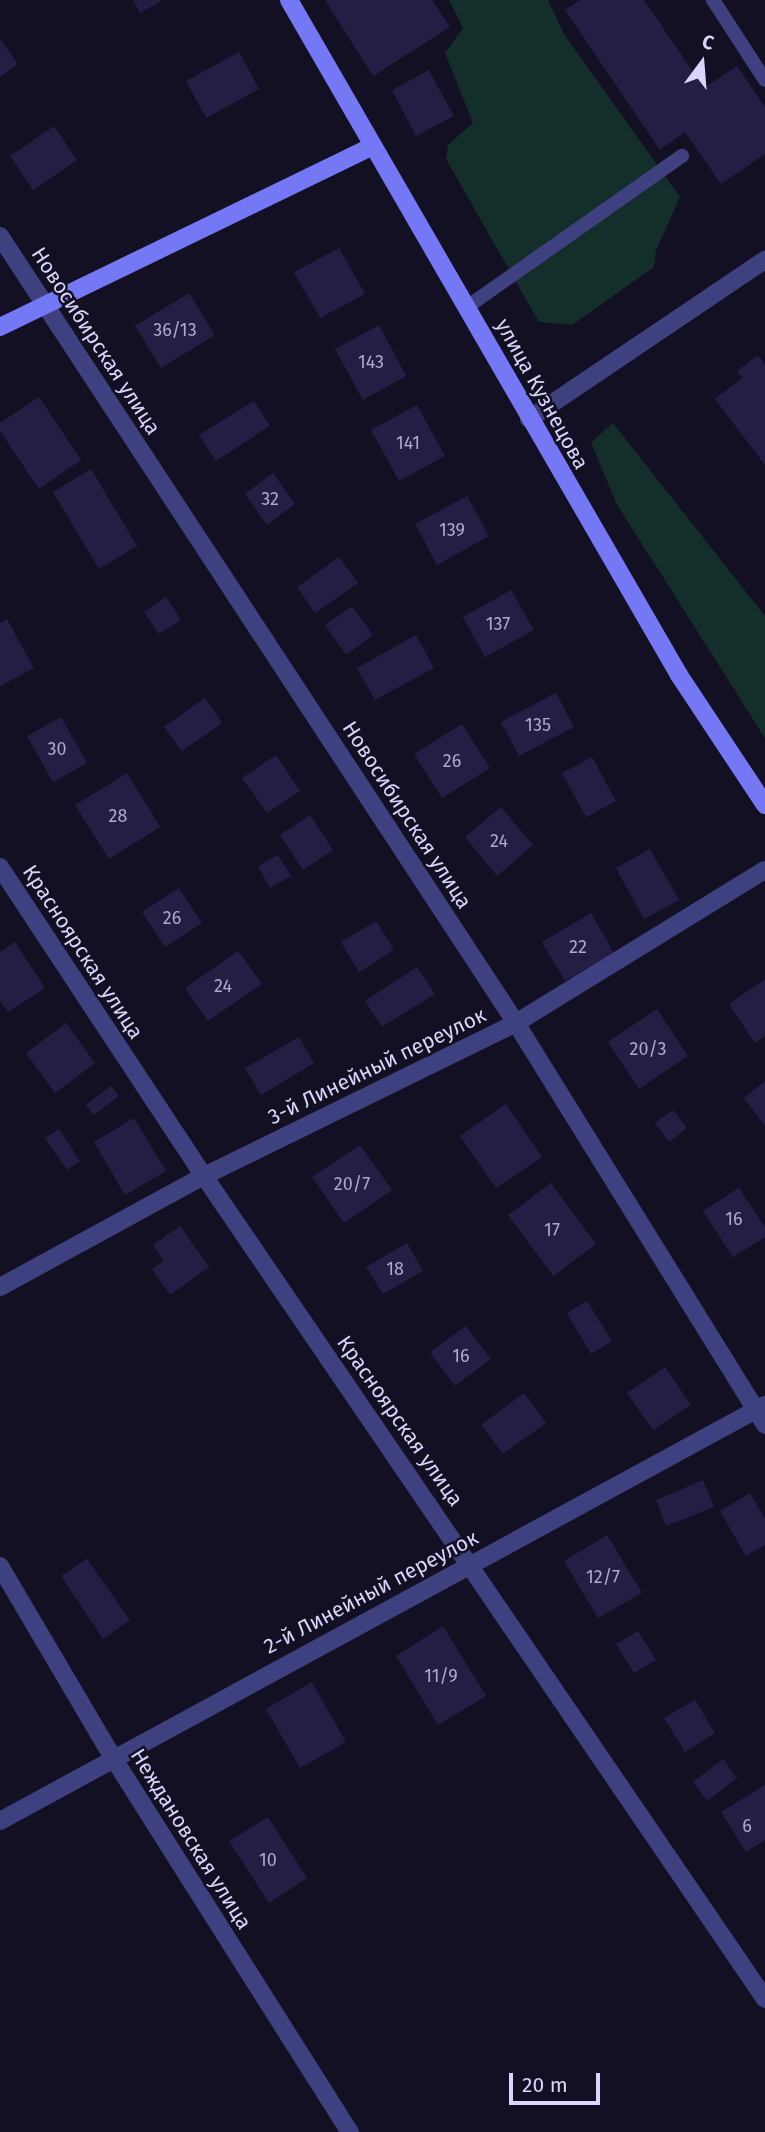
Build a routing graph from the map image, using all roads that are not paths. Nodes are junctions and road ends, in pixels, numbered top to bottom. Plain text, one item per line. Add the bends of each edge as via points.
1 (289, 0) edge
2 (713, 0) edge
3 (765, 80) edge
4 (371, 147) junction
5 (682, 156) dead end
6 (0, 236) edge
7 (765, 260) edge
8 (44, 303) junction
9 (467, 307) junction
10 (0, 327) edge
11 (529, 419) junction
12 (765, 805) edge
13 (0, 867) edge
14 (765, 870) edge
15 (516, 1023) junction
16 (204, 1176) junction
17 (0, 1287) edge
18 (762, 1414) edge
19 (472, 1564) junction
20 (0, 1566) edge
21 (112, 1756) junction
22 (0, 1821) edge
23 (765, 1999) edge
24 (350, 2132) edge

1 - 4 main road, улица Кузнецова
2 - 3 lane
4 - 8 main road
4 - 9 main road, улица Кузнецова
5 - 9 lane
6 - 8 street, Новосибирская улица
7 - 11 street
8 - 10 main road
8 - 15 street, Новосибирская улица
9 - 11 main road, улица Кузнецова
11 - 12 main road, улица Кузнецова via 679,675
13 - 16 street, Красноярская улица
14 - 15 street, 3-й Линейный переулок
15 - 16 street, 3-й Линейный переулок
15 - 18 street, Новосибирская улица
16 - 17 street, 3-й Линейный переулок
16 - 19 street, Красноярская улица
18 - 19 street, 2-й Линейный переулок
19 - 21 street, 2-й Линейный переулок
19 - 23 street, Красноярская улица
20 - 21 street, Неждановская улица
21 - 22 street, 2-й Линейный переулок
21 - 24 street, Неждановская улица

